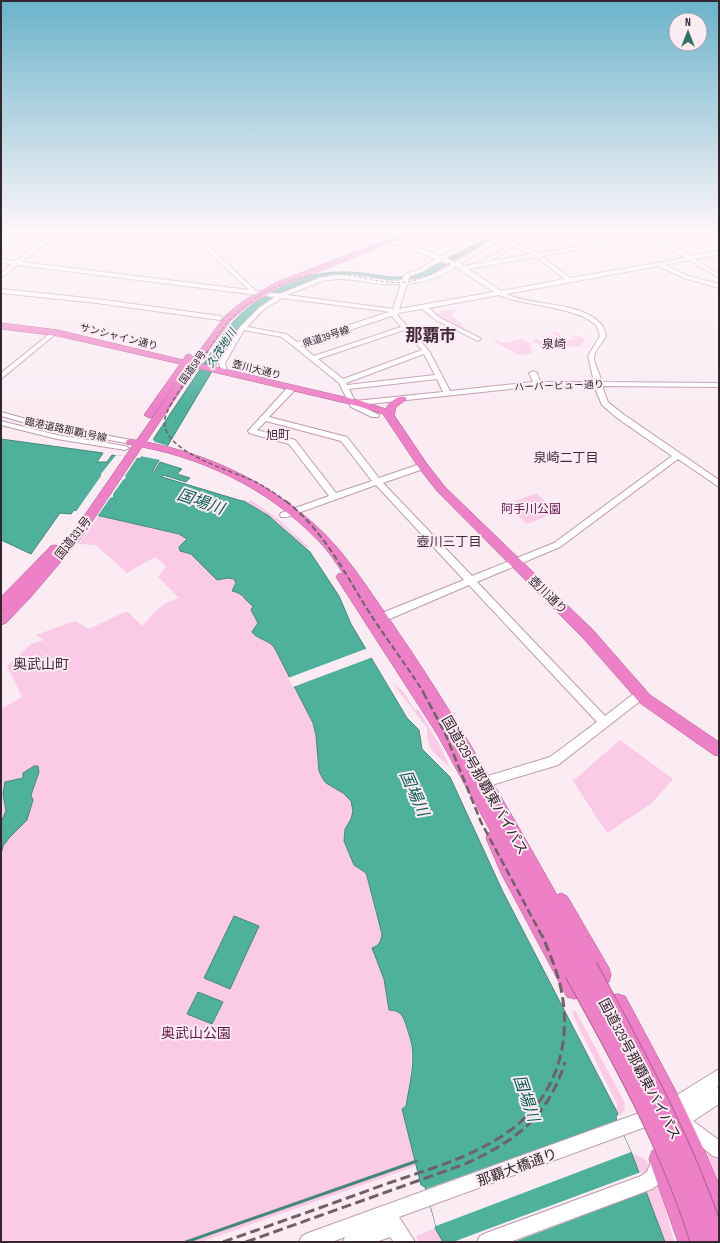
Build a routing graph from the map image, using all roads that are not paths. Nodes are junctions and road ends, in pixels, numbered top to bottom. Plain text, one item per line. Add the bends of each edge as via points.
1 (240, 290) joint
2 (258, 290) edge
3 (268, 290) edge
4 (292, 290) edge
5 (402, 290) edge
6 (492, 290) edge
7 (514, 290) edge
8 (1, 291) edge
9 (261, 293) junction
10 (497, 293) junction
11 (279, 295) junction
12 (244, 298) junction
13 (424, 307) junction
14 (395, 312) junction
15 (220, 318) junction
16 (1, 326) edge
17 (242, 328) junction
18 (405, 328) junction
19 (55, 332) junction
20 (478, 339) dead end
21 (296, 345) junction
22 (426, 351) junction
23 (314, 359) junction
24 (193, 365) junction
25 (219, 371) junction
26 (534, 373) dead end
27 (1, 377) edge
28 (439, 377) junction
29 (537, 384) junction
30 (597, 384) junction
31 (719, 385) edge
32 (344, 386) junction
33 (291, 389) junction
34 (448, 394) junction
35 (328, 399) junction
36 (402, 399) junction
37 (362, 403) junction
38 (1, 414) edge
39 (375, 415) junction
40 (264, 418) junction
41 (390, 419) junction
42 (1, 423) edge
43 (135, 449) junction
44 (677, 456) junction
45 (423, 466) junction
46 (377, 482) junction
47 (719, 484) edge
48 (334, 497) junction
49 (288, 513) junction
50 (86, 515) junction
51 (516, 563) junction
52 (472, 581) junction
53 (1, 605) edge
54 (1, 620) edge
55 (376, 620) junction
56 (640, 695) junction
57 (604, 722) junction
58 (719, 750) edge
59 (484, 787) junction
60 (581, 970) junction
61 (719, 1077) edge
62 (719, 1095) edge
63 (676, 1114) junction
64 (644, 1120) junction
65 (719, 1150) edge
66 (659, 1156) junction
67 (719, 1214) edge
68 (391, 1220) junction
69 (308, 1242) edge
70 (352, 1242) edge
71 (406, 1242) edge
72 (486, 1242) edge
73 (689, 1242) edge
74 (701, 1242) edge
75 (716, 1242) edge

1 - 9 street
1 - 12 street
2 - 9 street
3 - 9 highway, 国道58号
4 - 11 street
5 - 14 street
6 - 10 street
7 - 10 street, 県道39号線
8 - 15 street
9 - 11 street
9 - 12 highway, 国道58号
9 - 24 highway, 国道58号 via 228,318
10 - 13 street, 県道39号線
10 - 30 street via 516,302 571,313 591,324 596,334 585,350 585,359 592,380
11 - 14 street
11 - 17 street
12 - 15 highway, 国道58号
13 - 14 street, 県道39号線
13 - 20 street via 438,319
14 - 18 street via 394,316
14 - 21 street, 県道39号線
15 - 24 highway, 国道58号
16 - 19 highway, サンシャイン通り
17 - 21 street via 282,334
17 - 25 street
18 - 22 street
18 - 23 street
19 - 24 highway, サンシャイン通り
19 - 27 street
21 - 23 street
22 - 28 street
22 - 32 street
23 - 32 street
24 - 25 highway, 壺川大通り
24 - 43 highway, 国道58号
25 - 33 highway, 壺川大通り
26 - 29 street
28 - 32 street
28 - 34 street
29 - 30 street, ハーバービュー通り
29 - 34 street, ハーバービュー通り
30 - 31 street, ハーバービュー通り
30 - 44 street via 609,408
32 - 35 street via 340,395
32 - 37 street
33 - 35 highway
33 - 40 street
34 - 36 street, ハーバービュー通り
35 - 37 highway
35 - 39 highway via 347,408
36 - 37 street, ハーバービュー通り
36 - 41 highway via 392,406
37 - 39 street
37 - 41 highway via 383,411
38 - 43 street, 臨港道路那覇1号線
39 - 41 highway
40 - 46 street via 342,438
40 - 48 street via 252,431 292,442
41 - 45 highway, 壺川通り
42 - 43 street, 臨港道路那覇1号線 via 51,436
43 - 49 highway, 国道329号那覇東バイパス via 165,452 205,462 268,493
43 - 50 highway, 国道331号
44 - 47 street
44 - 51 street via 567,540
45 - 46 street
45 - 51 highway, 壺川通り via 441,489
46 - 48 street
46 - 52 street
48 - 49 street
49 - 55 highway, 国道329号那覇東バイパス via 328,544
50 - 53 highway, 国道331号
50 - 54 highway, 国道331号 via 44,575
51 - 52 street
51 - 56 highway, 壺川通り via 593,638
52 - 55 street
52 - 57 street
55 - 59 highway, 国道329号那覇東バイパス via 415,687
56 - 57 street
56 - 58 highway, 壺川通り
57 - 59 street via 554,761
59 - 60 highway, 国道329号那覇東バイパス
59 - 63 highway via 509,813 530,848 601,972
59 - 64 highway via 486,820 507,868
60 - 74 highway, 国道329号那覇東バイパス, bridge via 653,1118 685,1192
60 - 75 highway, 国道329号那覇東バイパス, bridge via 676,1136 698,1187
61 - 63 street, 那覇大橋通り
62 - 63 street, 那覇大橋通り
63 - 64 street, 那覇大橋通り
63 - 65 street
63 - 66 street, 那覇大橋通り via 662,1133
63 - 67 highway via 702,1169
64 - 66 highway
64 - 68 street, 那覇大橋通り via 428,1198
66 - 72 street, 那覇大橋通り via 656,1172 646,1183
66 - 73 highway
68 - 69 street, 那覇大橋通り
68 - 70 street, 那覇大橋通り
68 - 71 street via 398,1234

